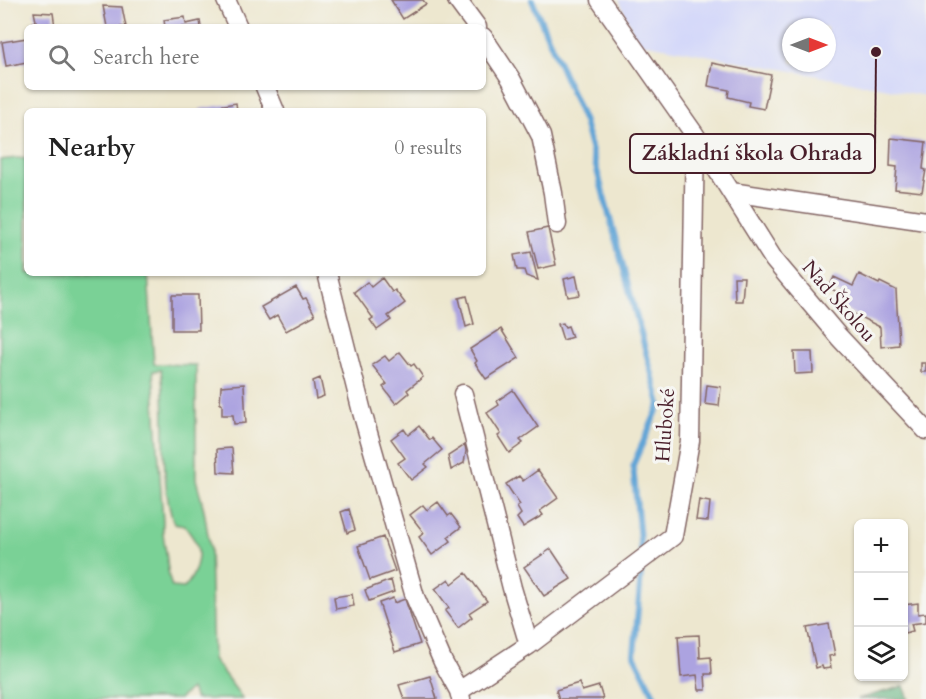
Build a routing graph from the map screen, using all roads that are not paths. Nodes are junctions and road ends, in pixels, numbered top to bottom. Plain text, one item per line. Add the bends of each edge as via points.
1 (226, 0) edge
2 (457, 0) edge
3 (600, 0) edge
4 (237, 24) edge
5 (475, 24) edge
6 (486, 41) edge
7 (266, 90) edge
8 (274, 108) edge
9 (695, 135) junction
10 (731, 192) junction
11 (926, 221) edge
12 (557, 224) dead end
13 (328, 276) edge
14 (463, 394) dead end
15 (926, 430) edge
16 (529, 645) junction
17 (460, 695) edge

1 - 4 street
2 - 5 street
3 - 9 street, Nad Školou
6 - 12 street via 511,78 541,136
7 - 8 street
9 - 10 street, Nad Školou
9 - 16 street, Hluboké via 690,441 673,536
10 - 11 street
10 - 15 street, Nad Školou via 774,260
13 - 17 street, Hluboké via 415,597
14 - 16 street
16 - 17 street, Hluboké

